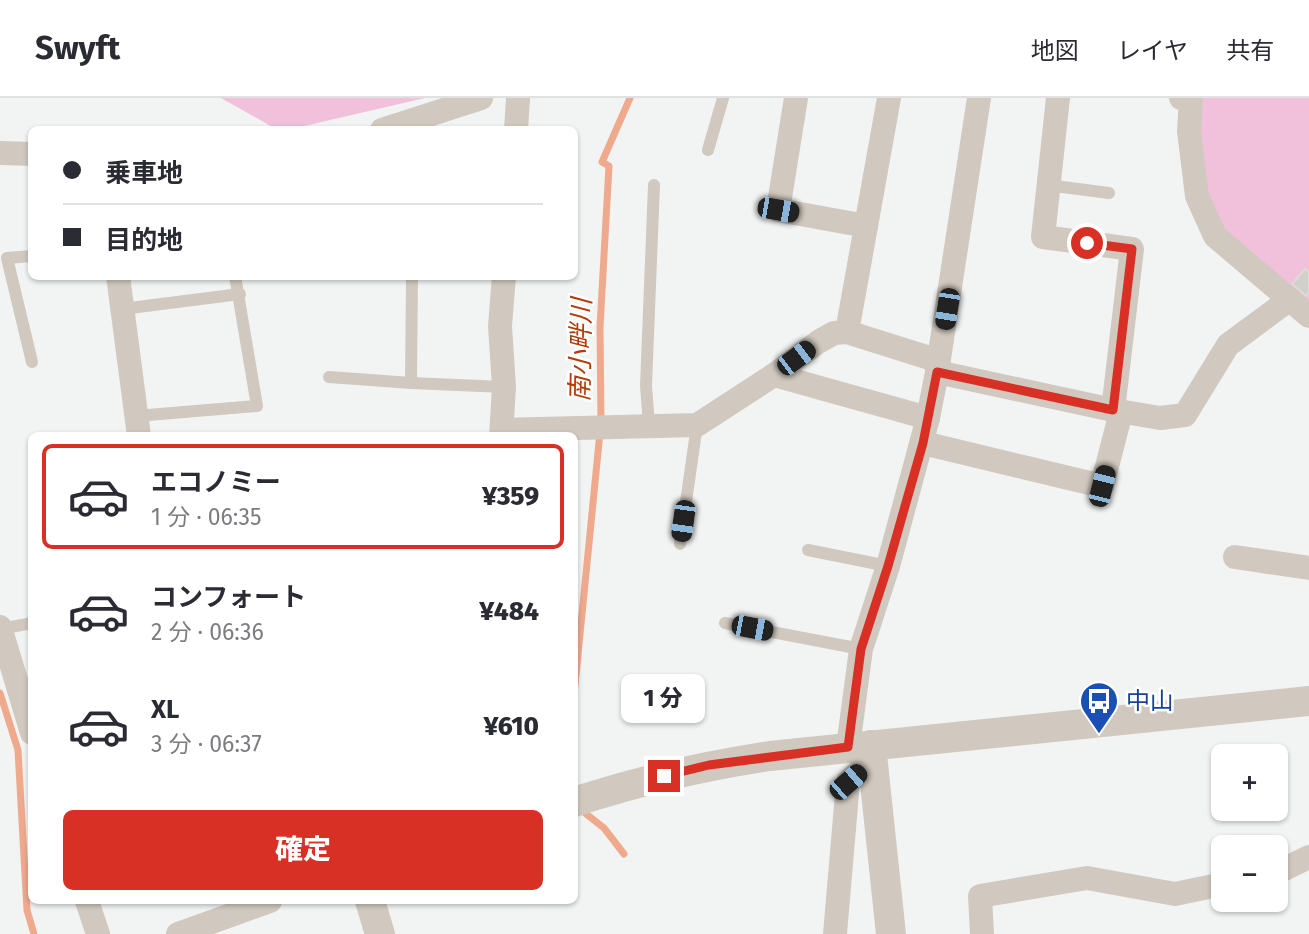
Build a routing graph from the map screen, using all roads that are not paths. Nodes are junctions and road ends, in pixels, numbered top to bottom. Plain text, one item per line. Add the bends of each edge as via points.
1 (481, 98) edge
2 (519, 98) edge
3 (723, 98) edge
4 (796, 98) edge
5 (889, 98) edge
6 (979, 98) edge
7 (1058, 98) edge
8 (1181, 98) edge
9 (1192, 98) edge
10 (413, 124) edge
11 (516, 126) edge
12 (708, 150) dead end
13 (0, 153) edge
14 (28, 154) edge
15 (654, 185) dead end
16 (1047, 185) junction
17 (1109, 193) dead end
18 (866, 226) junction
19 (28, 256) edge
20 (118, 280) edge
21 (236, 280) edge
22 (412, 280) edge
23 (504, 280) edge
24 (240, 294) junction
25 (1290, 299) junction
26 (122, 309) junction
27 (1309, 316) edge
28 (847, 332) junction
29 (32, 362) dead end
30 (938, 367) junction
31 (774, 375) junction
32 (329, 377) dead end
33 (411, 383) junction
34 (504, 387) junction
35 (1117, 411) junction
36 (928, 418) junction
37 (649, 425) junction
38 (696, 425) junction
39 (137, 426) edge
40 (502, 432) edge
41 (520, 432) edge
42 (923, 443) junction
43 (680, 544) dead end
44 (808, 550) dead end
45 (1235, 557) dead end
46 (888, 566) junction
47 (1309, 568) edge
48 (725, 623) dead end
49 (28, 624) edge
50 (0, 628) edge
51 (861, 649) junction
52 (1309, 701) edge
53 (28, 720) edge
54 (864, 751) junction
55 (578, 797) edge
56 (1309, 857) edge
57 (1288, 867) edge
58 (1211, 886) edge
59 (88, 904) edge
60 (263, 904) edge
61 (371, 904) edge
62 (98, 934) edge
63 (178, 934) edge
64 (380, 934) edge
65 (835, 934) edge
66 (891, 934) edge
67 (982, 934) edge

1 - 10 street
2 - 11 street
3 - 12 lane
4 - 18 street via 778,210
5 - 18 street
6 - 30 street
7 - 16 street
8 - 9 street
9 - 25 street via 1189,131 1197,196 1215,236
13 - 14 street
15 - 37 lane via 646,386
16 - 17 lane
16 - 35 street via 1043,237 1132,249
18 - 28 street
19 - 29 lane via 7,258
20 - 26 street
21 - 24 lane
22 - 33 lane
23 - 34 street via 500,326
24 - 26 lane
24 - 39 lane via 257,405
25 - 27 street
25 - 35 street via 1228,345 1185,415 1160,418
26 - 39 street
28 - 30 street
28 - 31 street via 818,342
30 - 35 street
30 - 36 street
31 - 36 street
31 - 38 street
32 - 33 lane
33 - 34 lane
34 - 40 street
35 - 42 street via 1102,486
36 - 42 street
37 - 38 street
37 - 41 street
38 - 43 lane
42 - 46 street
44 - 46 lane
45 - 47 street
46 - 51 street
48 - 51 lane
49 - 50 lane
50 - 53 street
51 - 54 street
52 - 54 street
54 - 55 street via 709,765
54 - 65 street via 848,782
54 - 66 street
56 - 57 street
58 - 67 street via 1175,894 1087,878 980,896
59 - 62 street
60 - 63 street
61 - 64 street

